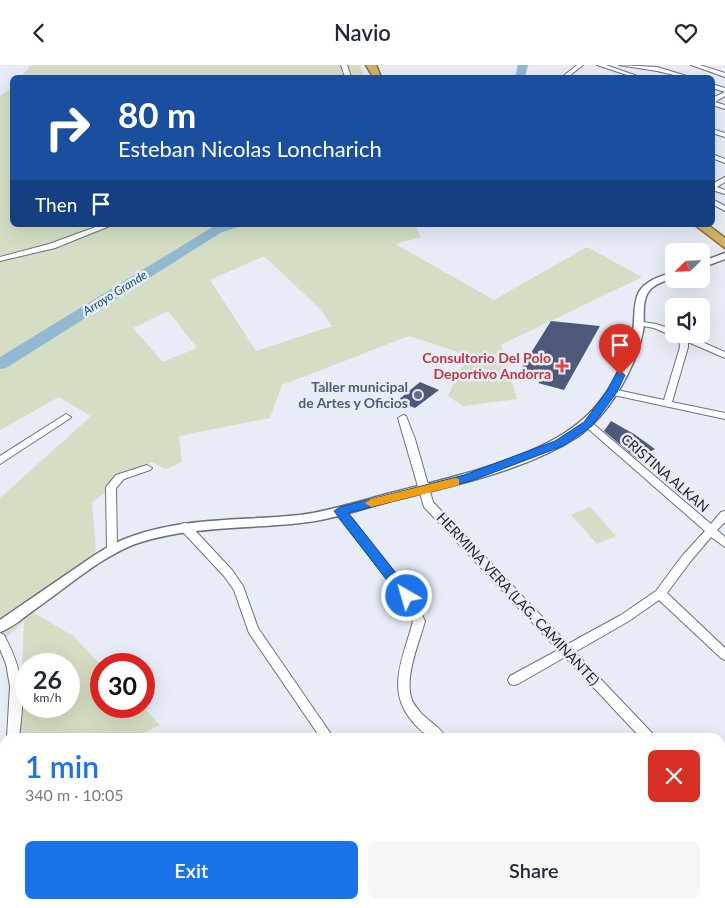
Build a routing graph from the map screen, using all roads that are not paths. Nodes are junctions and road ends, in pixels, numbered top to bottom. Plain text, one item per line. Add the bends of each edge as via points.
1 (580, 65) edge
2 (600, 65) edge
3 (622, 65) edge
4 (694, 65) edge
5 (657, 69) junction
6 (649, 73) dead end
7 (568, 75) edge
8 (631, 75) edge
9 (680, 75) edge
10 (725, 75) edge
11 (103, 227) edge
12 (704, 227) edge
13 (725, 244) edge
14 (724, 257) edge
15 (0, 259) edge
16 (710, 262) edge
17 (665, 279) edge
18 (640, 323) junction
19 (665, 329) edge
20 (682, 343) edge
21 (696, 343) edge
22 (725, 355) edge
23 (612, 392) junction
24 (667, 405) junction
25 (725, 416) edge
26 (66, 417) dead end
27 (404, 418) dead end
28 (588, 424) junction
29 (0, 461) edge
30 (148, 468) dead end
31 (422, 490) junction
32 (340, 511) junction
33 (725, 515) edge
34 (185, 527) junction
35 (711, 531) junction
36 (725, 543) edge
37 (112, 549) junction
38 (660, 594) junction
39 (0, 627) edge
40 (0, 638) edge
41 (568, 651) junction
42 (725, 655) edge
43 (514, 679) dead end
44 (13, 733) edge
45 (325, 733) edge
46 (432, 733) edge
47 (644, 733) edge

1 - 7 street
2 - 8 street
3 - 5 street
4 - 10 street
5 - 6 street
5 - 9 street
11 - 15 street via 52,246
12 - 13 highway
14 - 16 street
17 - 18 street via 649,285 644,292
18 - 19 street
18 - 23 street via 629,357
20 - 24 street via 684,347
21 - 22 street
23 - 24 street
23 - 28 street
24 - 25 street
26 - 29 street
27 - 31 street, HERMINA VERA (LAG. CAMINANTE)
28 - 31 street via 566,439 524,458
28 - 35 street, CRISTINA ALKAN
30 - 37 street via 120,477 111,487
31 - 32 street
31 - 41 street, HERMINA VERA (LAG. CAMINANTE) via 428,504
32 - 34 street via 302,519
32 - 46 street via 407,596 419,621 401,682 403,697 412,715
33 - 35 street
34 - 37 street via 127,541
34 - 45 street via 239,589 253,630
35 - 36 street, CRISTINA ALKAN
35 - 38 street
37 - 39 street
38 - 41 street
38 - 42 street
40 - 44 street via 11,657 18,683
41 - 43 street
41 - 47 street, HERMINA VERA (LAG. CAMINANTE)

